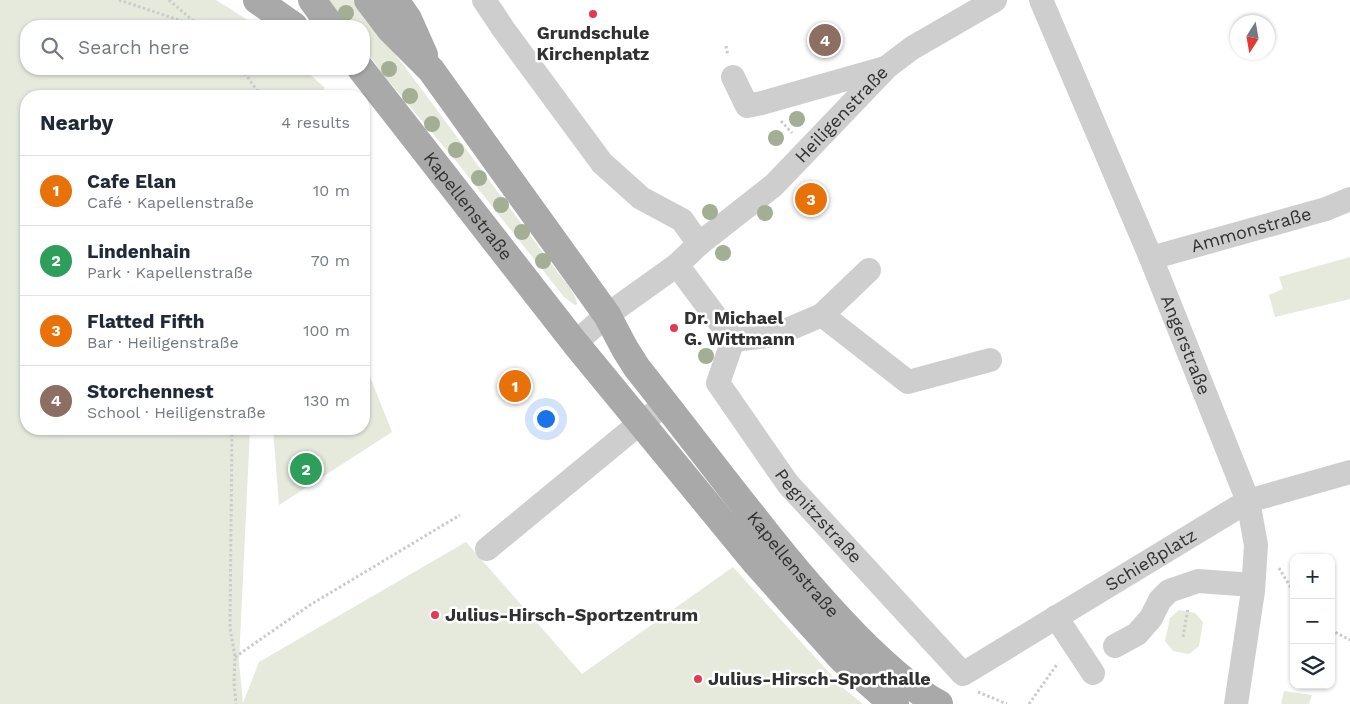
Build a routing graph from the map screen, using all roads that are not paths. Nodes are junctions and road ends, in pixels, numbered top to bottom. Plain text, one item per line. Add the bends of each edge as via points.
1 (312, 0) edge
2 (368, 0) edge
3 (395, 0) edge
4 (484, 0) edge
5 (995, 0) edge
6 (1041, 0) edge
7 (250, 10) edge
8 (278, 20) edge
9 (327, 20) edge
10 (887, 67) junction
11 (431, 70) junction
12 (363, 75) edge
13 (732, 77) dead end
14 (1350, 199) edge
15 (700, 244) junction
16 (1152, 258) junction
17 (677, 265) junction
18 (869, 270) dead end
19 (607, 315) junction
20 (822, 315) junction
21 (733, 340) junction
22 (575, 343) junction
23 (990, 360) dead end
24 (666, 404) junction
25 (642, 422) junction
26 (1350, 472) edge
27 (1248, 502) junction
28 (487, 549) dead end
29 (1253, 585) junction
30 (1056, 618) junction
31 (1115, 646) dead end
32 (1093, 673) dead end
33 (968, 682) joint
34 (895, 704) edge
35 (939, 704) edge
36 (1236, 704) edge

1 - 9 main road
2 - 11 main road, Kapellenstraße via 390,29
3 - 11 main road, Kapellenstraße via 408,19
4 - 15 street via 602,163 641,198 682,220
5 - 10 street, Heiligenstraße via 912,48
6 - 16 street, Angerstraße
7 - 8 main road
10 - 13 street via 748,106
10 - 15 street, Heiligenstraße via 774,185
11 - 19 main road, Kapellenstraße
12 - 22 main road, Kapellenstraße
14 - 16 street, Ammonstraße via 1326,209
15 - 17 street, Heiligenstraße
16 - 27 street, Angerstraße
17 - 19 street, Heiligenstraße
17 - 21 street
18 - 20 street
19 - 22 street
19 - 24 main road, Kapellenstraße via 637,368
20 - 21 street via 776,335
20 - 23 street via 908,382
21 - 33 street, Pegnitzstraße via 718,383 788,484
22 - 25 main road, Kapellenstraße
24 - 25 street
24 - 35 main road, Kapellenstraße via 816,594 904,681
25 - 28 street
25 - 34 main road, Kapellenstraße via 796,608 841,658
26 - 27 street, Schießplatz
27 - 29 street, Angerstraße via 1256,545
27 - 30 street, Schießplatz
29 - 31 street via 1198,581 1169,591 1137,634
29 - 36 street, Angerstraße
30 - 32 street
30 - 33 street, Schießplatz

